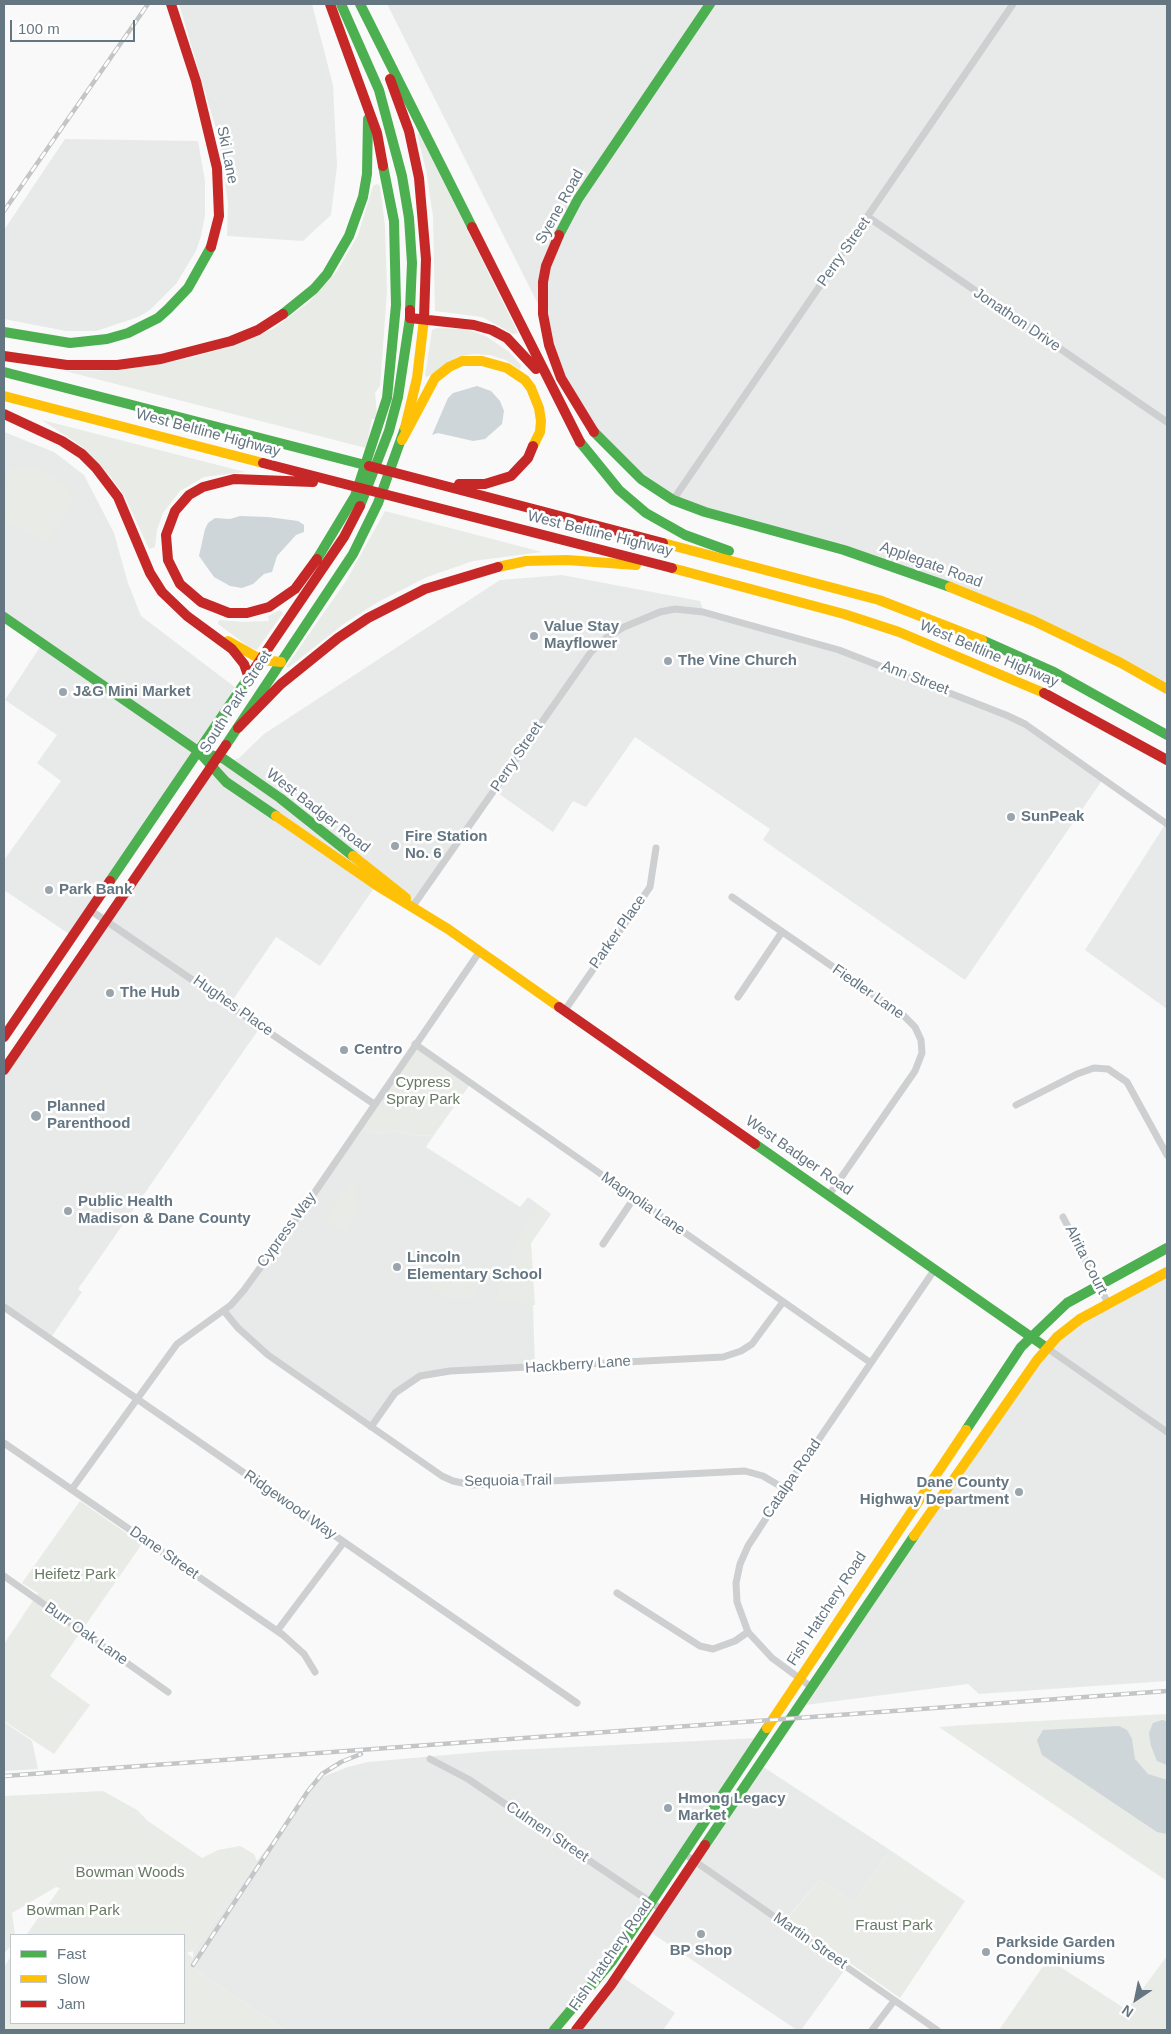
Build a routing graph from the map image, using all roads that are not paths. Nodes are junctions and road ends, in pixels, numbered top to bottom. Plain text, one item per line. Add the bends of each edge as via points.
1 (171, 4) edge
2 (330, 4) edge
3 (342, 4) edge
4 (359, 4) edge
5 (710, 4) edge
6 (1013, 4) edge
7 (367, 104) junction
8 (868, 217) junction
9 (410, 318) junction
10 (424, 319) junction
11 (4, 332) edge
12 (4, 356) edge
13 (4, 372) edge
14 (552, 389) junction
15 (4, 396) edge
16 (4, 414) edge
17 (1167, 422) edge
18 (402, 440) junction
19 (340, 483) junction
20 (443, 485) junction
21 (673, 500) junction
22 (662, 566) junction
23 (879, 600) junction
24 (4, 617) edge
25 (634, 622) joint
26 (215, 634) junction
27 (262, 660) junction
28 (281, 662) junction
29 (249, 678) junction
30 (1084, 687) junction
31 (1167, 689) edge
32 (1167, 726) edge
33 (238, 728) junction
34 (1121, 733) junction
35 (1167, 736) edge
36 (198, 751) junction
37 (218, 757) junction
38 (1167, 760) edge
39 (1167, 766) edge
40 (211, 768) junction
41 (1167, 824) edge
42 (656, 848) dead end
43 (732, 897) dead end
44 (413, 906) junction
45 (90, 910) junction
46 (106, 921) junction
47 (782, 932) junction
48 (480, 951) junction
49 (738, 997) dead end
50 (565, 1010) junction
51 (4, 1037) edge
52 (415, 1044) junction
53 (4, 1070) edge
54 (374, 1104) junction
55 (1016, 1106) dead end
56 (1166, 1150) edge
57 (829, 1195) junction
58 (634, 1198) junction
59 (1063, 1217) dead end
60 (603, 1244) dead end
61 (1167, 1248) edge
62 (935, 1268) junction
63 (1167, 1272) edge
64 (1098, 1284) junction
65 (783, 1302) junction
66 (1108, 1303) junction
67 (4, 1307) edge
68 (224, 1311) junction
69 (1031, 1337) junction
70 (1048, 1348) junction
71 (871, 1363) junction
72 (136, 1398) junction
73 (371, 1427) junction
74 (1167, 1432) edge
75 (4, 1443) edge
76 (72, 1489) junction
77 (785, 1489) junction
78 (344, 1542) junction
79 (4, 1576) edge
80 (617, 1593) dead end
81 (277, 1631) junction
82 (748, 1632) junction
83 (315, 1672) dead end
84 (799, 1679) junction
85 (810, 1686) junction
86 (168, 1692) dead end
87 (577, 1703) dead end
88 (430, 1759) dead end
89 (683, 1852) junction
90 (694, 1860) junction
91 (650, 1901) junction
92 (661, 1909) junction
93 (894, 2001) junction
94 (573, 2029) edge
95 (554, 2030) edge
96 (872, 2030) edge
97 (937, 2030) edge

1 - 11 main road, Ski Lane via 196,81 217,168 220,204 216,230 200,269 188,288 158,318 128,333 94,341 61,343
2 - 7 main road
3 - 9 main road, South Park Street via 379,90 402,176 411,245
4 - 10 main road, South Park Street via 397,94 419,178 426,259
4 - 14 main road
5 - 21 main road, Syene Road via 578,199 553,247 543,282 543,314 549,345 572,398 592,430 616,456 641,479
6 - 8 street, Perry Street
7 - 12 main road via 367,174 358,216 327,274 280,317 231,340 142,362 67,365
7 - 19 main road via 384,162 394,221 396,305 387,398 374,448 355,496 296,590 270,607 247,613 218,610 193,597 175,576 166,551 168,524 181,503 199,489 245,478
8 - 17 street, Jonathon Drive
8 - 21 street, Perry Street
9 - 10 main road
9 - 27 main road, South Park Street via 398,397 359,508 344,537
10 - 14 main road via 474,324 507,338
10 - 18 main road, South Park Street via 417,378
13 - 20 main road, West Beltline Highway
14 - 23 main road via 590,457 619,490 657,520 701,542
15 - 19 main road, West Beltline Highway
16 - 26 main road via 62,441 96,468 118,497 150,574 162,592 187,616
18 - 20 main road via 435,378 462,361 482,361 507,368 525,380 539,408 541,421 540,432 528,458 517,471 499,481
18 - 28 main road, South Park Street via 361,539
19 - 22 main road, West Beltline Highway
20 - 23 main road, West Beltline Highway
21 - 31 main road, Applegate Road via 851,552 962,590 1098,652
22 - 33 main road via 541,560 502,566 425,589 368,618 338,638 293,674
22 - 34 main road, West Beltline Highway via 899,632 1034,688
23 - 30 main road, West Beltline Highway via 1004,650
24 - 36 main road, West Badger Road
25 - 41 street, Ann Street via 668,611 694,610 839,650 894,670 1025,724
25 - 44 street, Perry Street via 607,637 591,652
26 - 27 main road
26 - 29 main road via 244,664
27 - 28 main road
27 - 29 main road, South Park Street
28 - 33 main road, South Park Street
29 - 36 main road, South Park Street
30 - 32 main road
30 - 35 main road, West Beltline Highway
33 - 37 main road, South Park Street
34 - 38 main road, West Beltline Highway
34 - 39 main road
36 - 37 main road, West Badger Road
36 - 40 main road, West Badger Road
36 - 45 main road, South Park Street
37 - 40 main road, South Park Street
37 - 44 main road, West Badger Road via 296,810 396,888
40 - 44 main road, West Badger Road via 306,838
40 - 46 main road, South Park Street
42 - 50 street, Parker Place via 650,887
43 - 47 street, Fiedler Lane
44 - 48 main road, West Badger Road
45 - 46 street, Hughes Place
45 - 51 main road, South Park Street
46 - 53 main road, South Park Street
46 - 54 street, Hughes Place
47 - 49 street
47 - 57 street, Fiedler Lane via 904,1016 915,1026 920,1040 922,1053 915,1071
48 - 50 main road, West Badger Road
48 - 52 street, Cypress Way
50 - 57 main road, West Badger Road
52 - 54 street, Cypress Way
52 - 58 street, Magnolia Lane
54 - 68 street, Cypress Way via 244,1290
55 - 56 street via 1077,1074 1094,1068 1108,1069 1127,1082
57 - 62 main road, West Badger Road
58 - 60 street
58 - 65 street, Magnolia Lane
59 - 64 street, Alrita Court
61 - 64 main road, Fish Hatchery Road
62 - 69 main road, West Badger Road
62 - 71 street, Catalpa Road
63 - 66 main road, Fish Hatchery Road
64 - 66 street, Alrita Court
64 - 69 main road, Fish Hatchery Road via 1067,1303
65 - 71 street, Magnolia Lane
65 - 73 street, Hackberry Lane via 752,1344 723,1357 450,1371 420,1376 395,1393
66 - 70 main road, Fish Hatchery Road via 1080,1319
67 - 72 street, Ridgewood Way
68 - 72 street, Cypress Way via 177,1344
68 - 73 street, Sequoia Trail via 257,1347
69 - 70 main road, West Badger Road
69 - 84 main road, Fish Hatchery Road via 1021,1347
70 - 74 street, West Badger Road
70 - 85 main road, Fish Hatchery Road
71 - 77 street, Catalpa Road
72 - 76 street, Cypress Way
72 - 78 street, Ridgewood Way
73 - 77 street, Sequoia Trail via 442,1476 467,1484 745,1470
75 - 76 street, Dane Street
76 - 81 street, Dane Street
77 - 82 street, Catalpa Road via 740,1564 737,1602
78 - 81 street
78 - 87 street, Ridgewood Way
79 - 86 street, Burr Oak Lane
80 - 82 street via 700,1646 713,1649 736,1641
81 - 83 street, Dane Street via 304,1654
82 - 84 street, Catalpa Road via 772,1658
84 - 85 street, Catalpa Road
84 - 89 main road, Fish Hatchery Road
85 - 90 main road, Fish Hatchery Road
88 - 91 street, Culmen Street via 468,1779
89 - 90 street, Martin Street
89 - 91 main road, Fish Hatchery Road
90 - 92 main road, Fish Hatchery Road
90 - 93 street, Martin Street
91 - 92 street, Culmen Street
91 - 95 main road, Fish Hatchery Road via 612,1961
92 - 94 main road, Fish Hatchery Road via 603,1996
93 - 96 street
93 - 97 street, Martin Street

